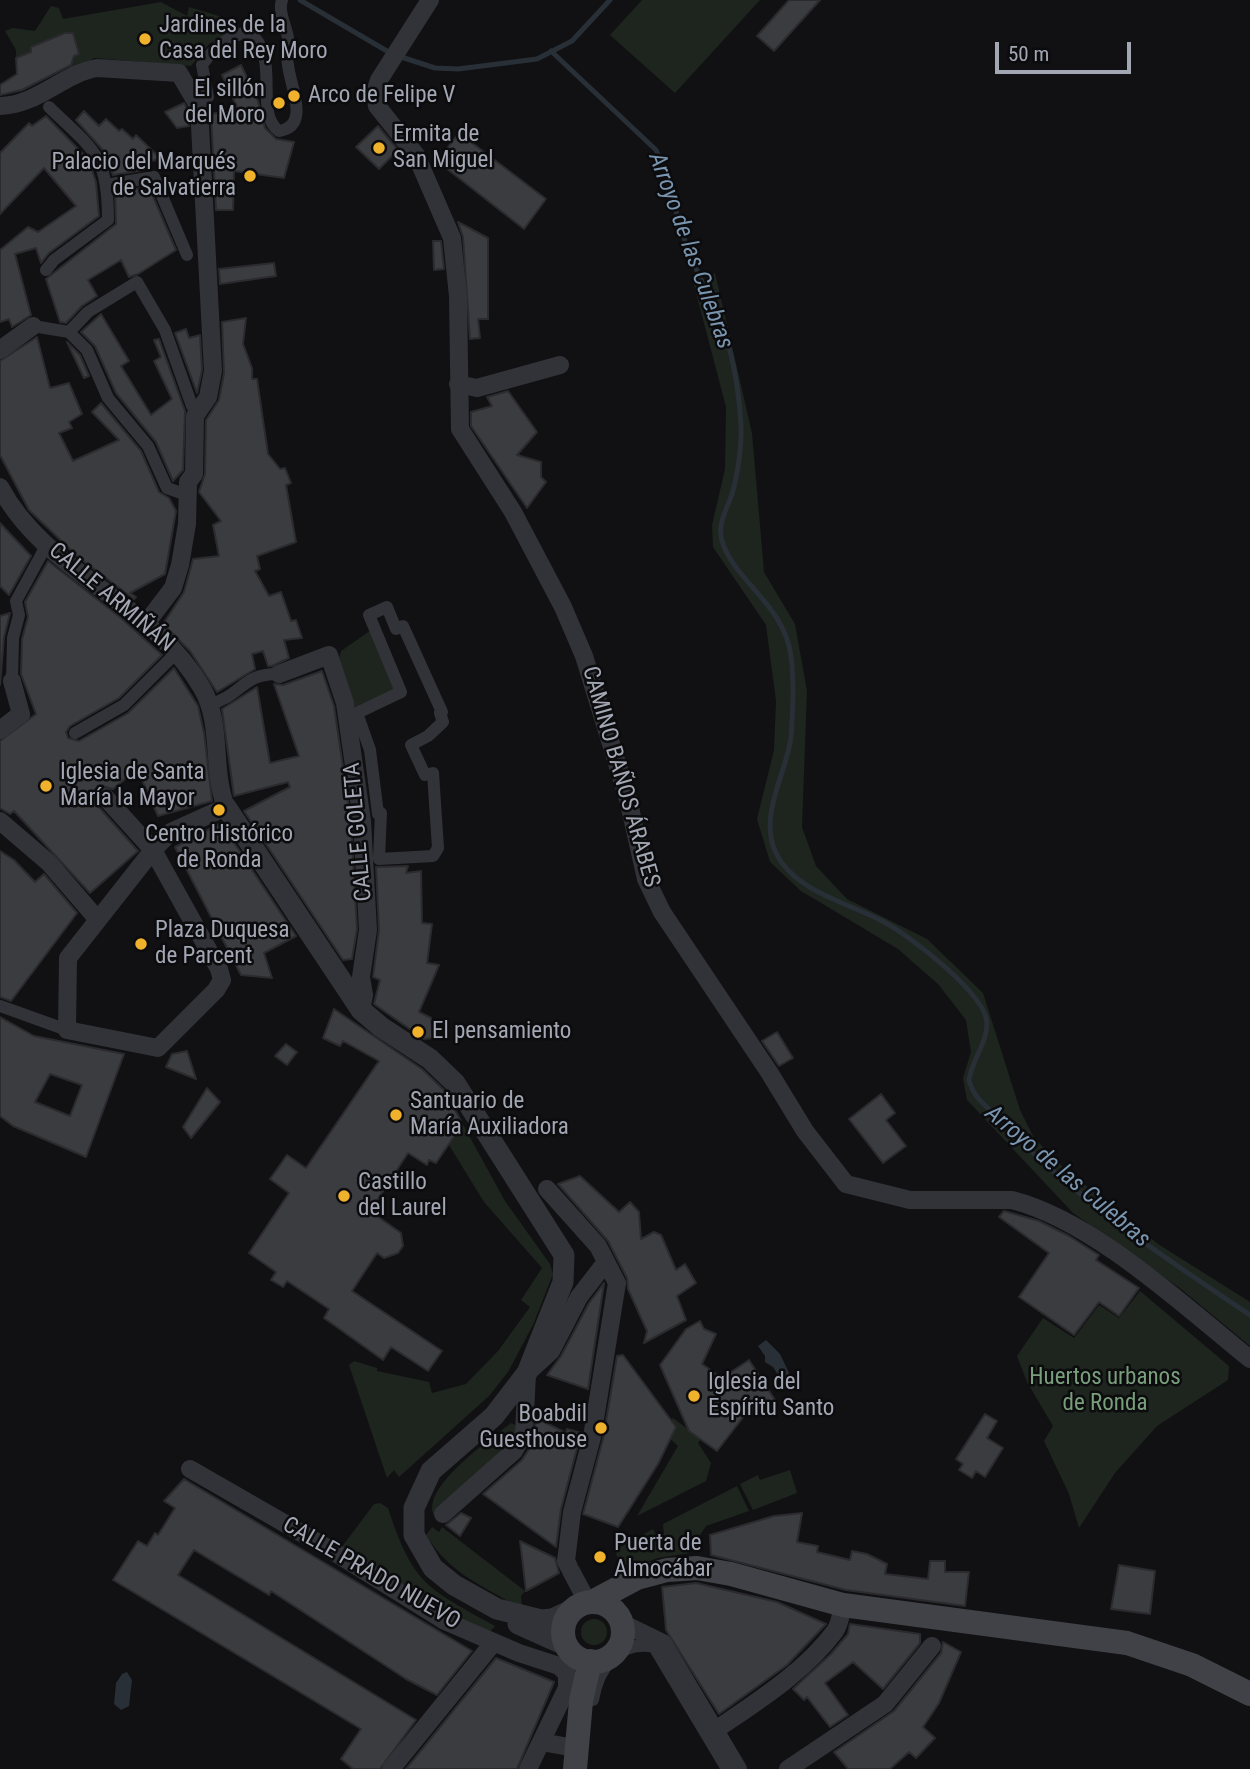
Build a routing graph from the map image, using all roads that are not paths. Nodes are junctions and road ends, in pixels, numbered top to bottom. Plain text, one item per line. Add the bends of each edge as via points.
1 (281, 3) edge
2 (426, 6) edge
3 (0, 106) edge
4 (49, 107) dead end
5 (198, 107) junction
6 (106, 185) junction
7 (187, 255) dead end
8 (46, 270) dead end
9 (33, 326) joint
10 (69, 331) junction
11 (0, 350) edge
12 (560, 365) dead end
13 (458, 384) junction
14 (192, 406) dead end
15 (0, 487) edge
16 (187, 495) junction
17 (47, 546) junction
18 (147, 622) junction
19 (177, 652) junction
20 (279, 674) joint
21 (12, 681) joint
22 (210, 704) junction
23 (0, 730) edge
24 (75, 733) dead end
25 (411, 745) joint
26 (104, 797) dead end
27 (226, 807) junction
28 (0, 821) edge
29 (153, 850) junction
30 (98, 920) junction
31 (2, 1008) edge
32 (361, 1010) junction
33 (66, 1030) junction
34 (547, 1189) dead end
35 (606, 1262) junction
36 (1250, 1359) edge
37 (527, 1373) junction
38 (190, 1469) dead end
39 (443, 1514) dead end
40 (667, 1570) junction
41 (584, 1605) junction
42 (844, 1605) junction
43 (497, 1609) junction
44 (621, 1621) junction
45 (494, 1642) junction
46 (932, 1646) dead end
47 (572, 1657) junction
48 (1250, 1694) edge
49 (713, 1731) junction
50 (541, 1742) junction
51 (578, 1762) edge
52 (391, 1769) edge
53 (528, 1769) edge
54 (727, 1769) edge
55 (737, 1769) edge
56 (788, 1769) edge

1 - 5 street via 297,114 293,124 279,131 272,125 266,64 249,32 215,48 202,65 208,97
2 - 13 street, CAMINO BAÑOS ÁRABES via 375,92 382,117 416,155 452,239 458,296
3 - 5 street via 32,100 97,68 179,73
4 - 6 street via 96,153
5 - 16 street via 213,370 208,397 195,416 194,474
6 - 7 street via 154,177
6 - 8 street via 108,220
9 - 10 street
9 - 11 street
10 - 14 street via 88,312 137,282 165,330
10 - 16 street via 87,350 108,398 148,446 167,488
12 - 13 street via 487,387
13 - 36 street, CAMINO BAÑOS ÁRABES via 460,429 513,512 584,656 628,799 646,879 662,912 835,1173 846,1184 910,1200 1026,1203 1091,1236
15 - 17 street, CALLE ARMIÑÁN via 25,527
16 - 18 street via 187,524 173,588
17 - 18 street, CALLE ARMIÑÁN
17 - 21 street via 16,601 19,615 13,638
18 - 19 street, CALLE ARMIÑÁN
19 - 22 street, CALLE ARMIÑÁN
19 - 24 street via 124,705
20 - 22 street via 258,674 221,702
20 - 32 street, CALLE GOLETA via 329,655 345,703 362,821 368,930
21 - 23 street via 21,714
22 - 27 street, CALLE ARMIÑÁN via 219,791
25 - 25 street via 425,775 433,773 438,848 433,856 379,859 381,813 370,750 357,713 401,692 369,615 387,607 396,629 403,626 442,712 443,722
26 - 29 street
27 - 29 street via 171,832
27 - 32 street, CALLE ARMIÑÁN
28 - 30 street via 49,863
29 - 30 street
29 - 33 street via 222,980 158,1048
30 - 33 street via 68,957
31 - 33 street
32 - 37 street, CALLE ARMIÑÁN via 430,1059 455,1083 564,1255 566,1270
34 - 35 street via 598,1246
35 - 37 street via 579,1297 551,1351
35 - 41 street via 617,1283 592,1437 572,1512 565,1561
37 - 39 street via 524,1433 514,1451
37 - 43 street, CALLE ARMIÑÁN via 494,1416 431,1471 414,1508 414,1535 433,1568
38 - 45 street, CALLE PRADO NUEVO via 445,1621
40 - 41 main road via 637,1578
40 - 42 main road via 697,1568 731,1574
40 - 44 main road via 646,1583
41 - 43 street via 541,1620
41 - 44 main road via 609,1607
41 - 47 main road via 564,1626
42 - 48 main road via 1128,1643 1192,1665
42 - 49 street via 837,1628 820,1648 757,1702
43 - 47 street
44 - 47 main road via 621,1643 609,1657
44 - 49 street via 663,1643
45 - 47 street, CALLE PRADO NUEVO
45 - 52 street
46 - 56 street via 884,1704
47 - 50 street via 567,1688
47 - 51 main road
49 - 55 street
50 - 51 street
50 - 53 street
51 - 54 street via 603,1670 625,1649 639,1644 654,1647

